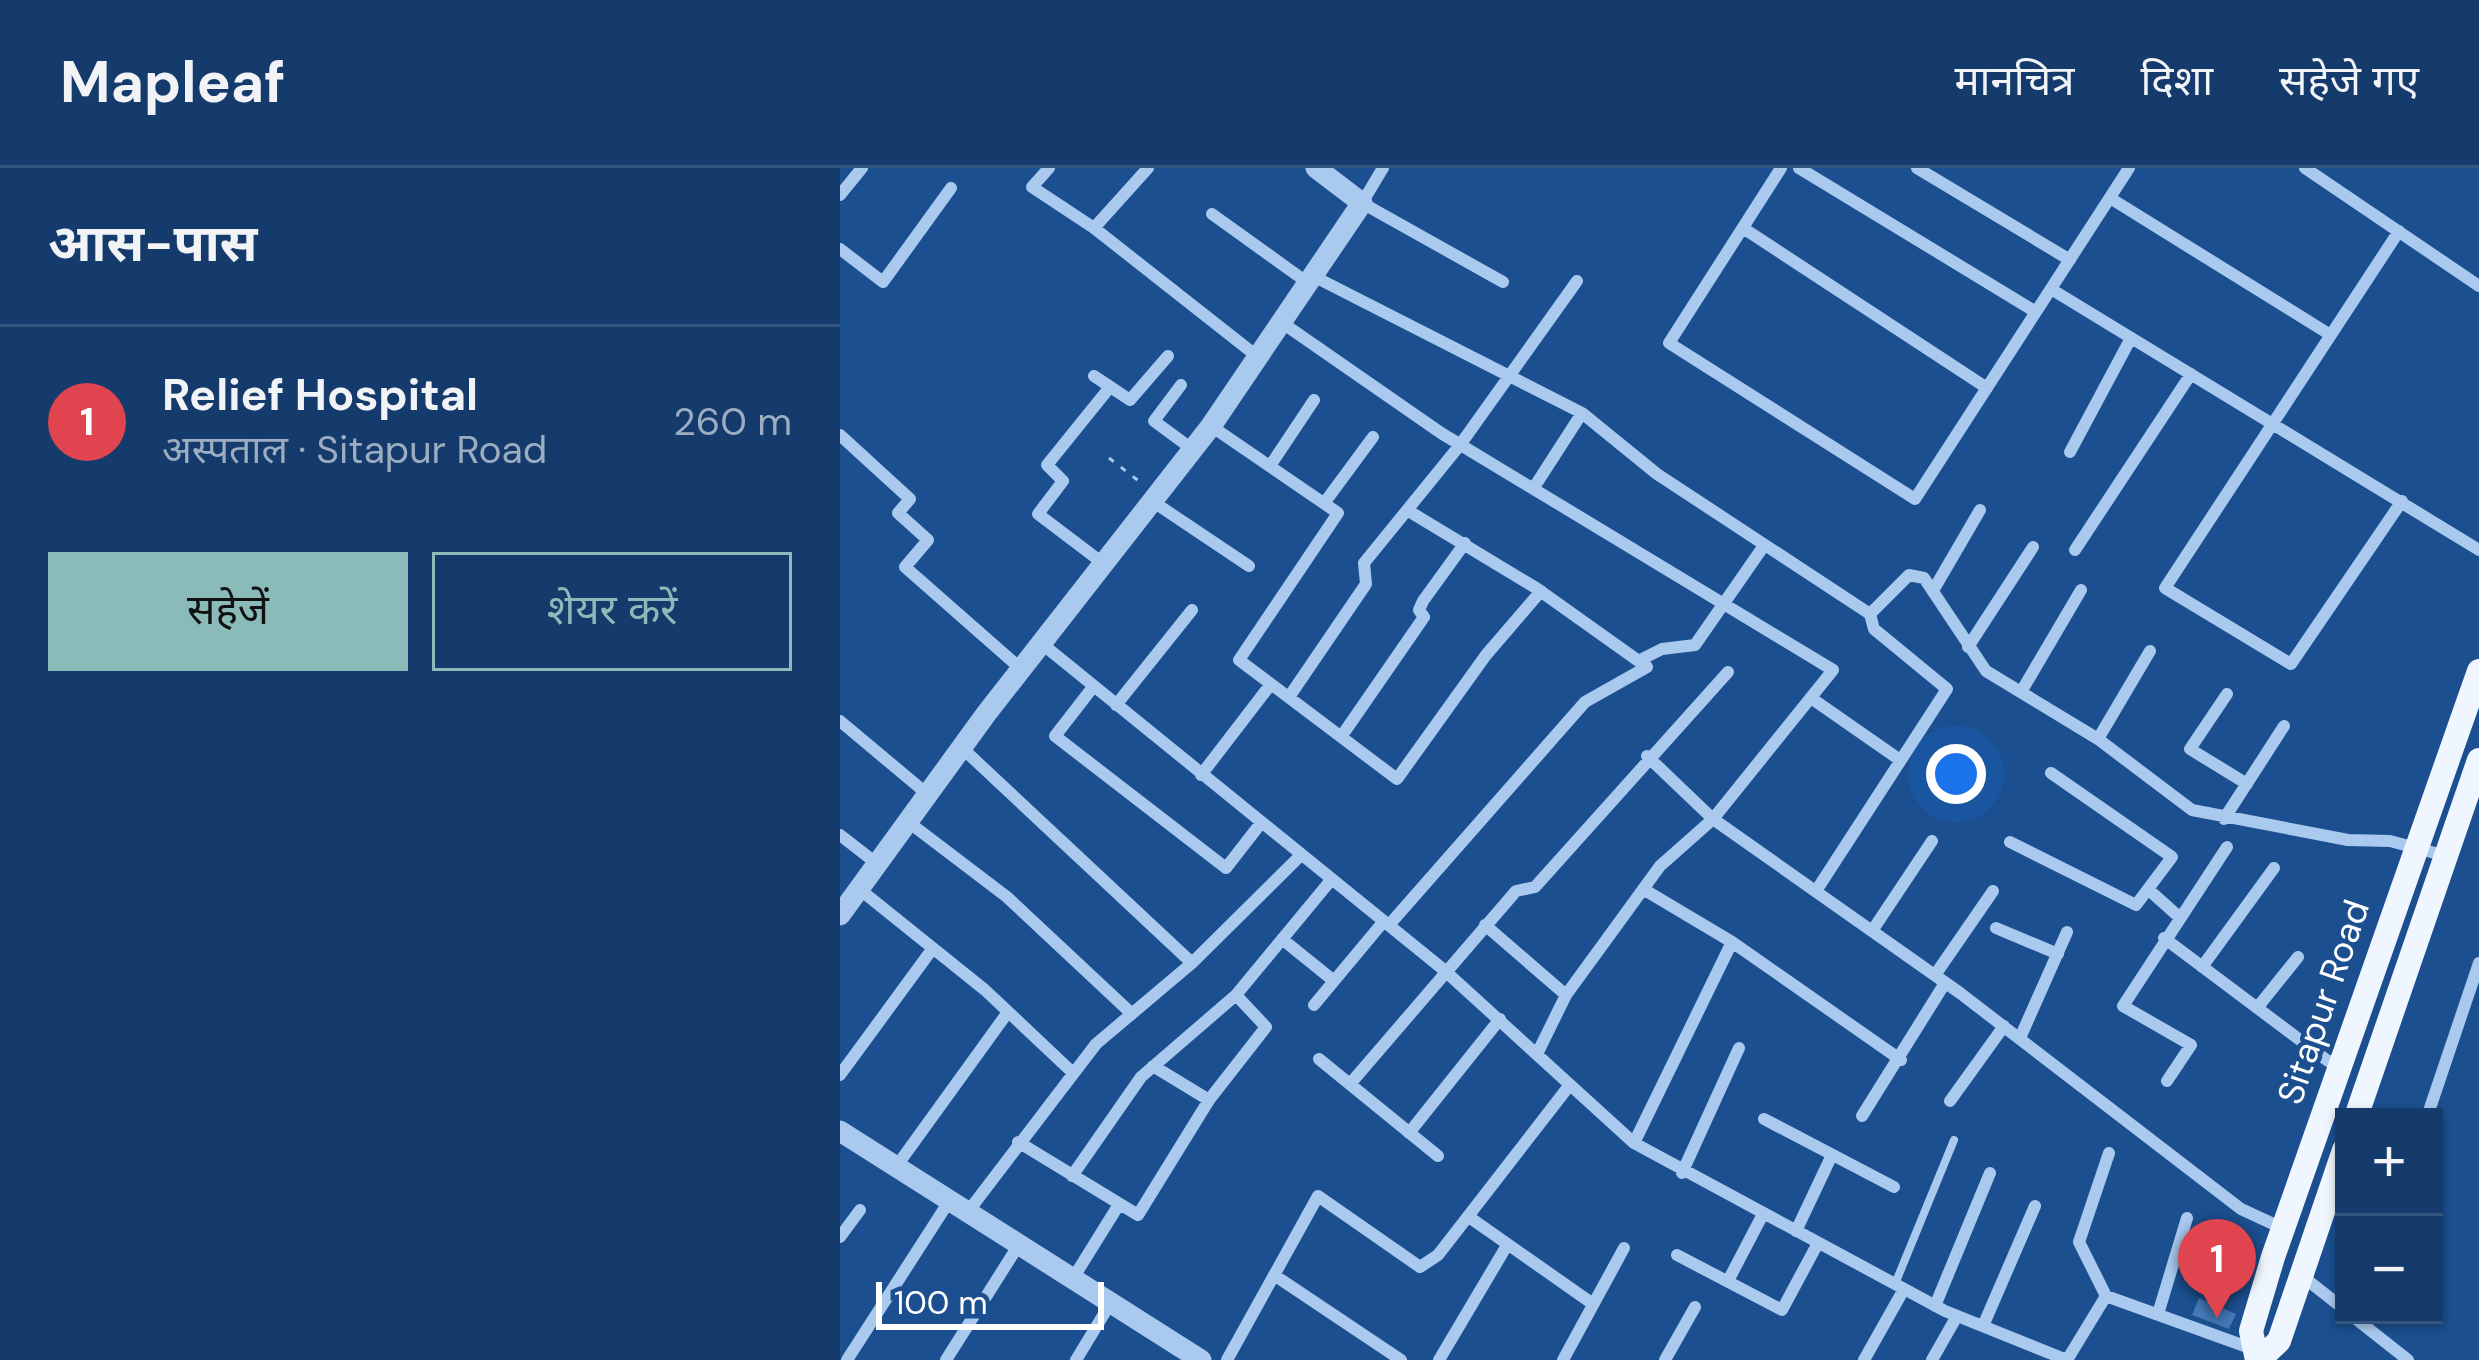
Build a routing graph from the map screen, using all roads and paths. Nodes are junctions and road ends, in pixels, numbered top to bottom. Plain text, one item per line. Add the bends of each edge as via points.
1 (862, 168) edge
2 (1049, 168) edge
3 (1148, 168) edge
4 (1316, 168) edge
5 (1383, 168) edge
6 (1781, 168) edge
7 (1799, 168) edge
8 (1917, 168) edge
9 (2129, 168) edge
10 (2305, 168) edge
11 (951, 188) dead end
12 (840, 195) edge
13 (2110, 198) junction
14 (1362, 203) junction
15 (1212, 214) dead end
16 (1094, 228) junction
17 (1743, 228) junction
18 (2399, 232) junction
19 (840, 249) edge
20 (2070, 260) junction
21 (1310, 279) junction
22 (1577, 280) dead end
23 (1502, 282) dead end
24 (2479, 286) edge
25 (2051, 289) junction
26 (2036, 312) junction
27 (1281, 322) junction
28 (2330, 334) junction
29 (2131, 338) junction
30 (1168, 356) dead end
31 (1258, 357) junction
32 (2191, 374) junction
33 (1507, 375) junction
34 (1094, 376) dead end
35 (1180, 385) dead end
36 (1110, 387) junction
37 (1987, 388) junction
38 (1314, 400) dead end
39 (1582, 413) junction
40 (2270, 422) junction
41 (1211, 426) junction
42 (840, 436) edge
43 (1373, 436) dead end
44 (1460, 445) junction
45 (1192, 449) junction
46 (2070, 452) dead end
47 (1108, 458) dead end
48 (1270, 466) junction
49 (1533, 488) junction
50 (1155, 498) junction
51 (1325, 502) junction
52 (2402, 502) junction
53 (1407, 510) junction
54 (1980, 510) dead end
55 (1465, 543) junction
56 (1763, 547) junction
57 (2033, 547) dead end
58 (2075, 550) dead end
59 (2479, 550) edge
60 (1103, 564) junction
61 (1250, 566) dead end
62 (1934, 589) junction
63 (2081, 590) dead end
64 (1541, 591) junction
65 (1724, 604) junction
66 (1192, 610) dead end
67 (1870, 614) junction
68 (1041, 643) junction
69 (1968, 647) junction
70 (2150, 652) dead end
71 (1640, 660) junction
72 (1022, 668) junction
73 (2479, 671) edge
74 (1728, 672) dead end
75 (1271, 684) junction
76 (1093, 687) junction
77 (2021, 692) junction
78 (2227, 694) dead end
79 (1289, 697) junction
80 (1810, 698) junction
81 (1116, 705) junction
82 (840, 721) edge
83 (2284, 726) dead end
84 (1341, 737) junction
85 (2098, 740) junction
86 (961, 747) junction
87 (1647, 757) junction
88 (1900, 760) junction
89 (2479, 760) edge
90 (2051, 772) dead end
91 (1202, 775) junction
92 (2247, 784) junction
93 (926, 793) junction
94 (2473, 800) edge
95 (1713, 818) junction
96 (2224, 819) junction
97 (906, 820) junction
98 (1261, 824) junction
99 (840, 835) edge
100 (1932, 841) dead end
101 (2010, 842) dead end
102 (2227, 847) dead end
103 (2416, 847) junction
104 (1301, 855) junction
105 (2446, 856) junction
106 (876, 863) junction
107 (2274, 868) dead end
108 (1331, 880) junction
109 (859, 888) junction
110 (1643, 889) junction
111 (2149, 890) junction
112 (1816, 891) junction
113 (1993, 891) dead end
114 (840, 915) edge
115 (2178, 916) junction
116 (1387, 923) junction
117 (1485, 925) junction
118 (1996, 928) dead end
119 (1872, 931) junction
120 (2067, 932) dead end
121 (2164, 938) junction
122 (1282, 939) junction
123 (1732, 942) junction
124 (933, 949) junction
125 (2058, 954) junction
126 (2298, 957) dead end
127 (2479, 962) edge
128 (1192, 963) junction
129 (2202, 967) junction
130 (1444, 970) junction
131 (1940, 979) junction
132 (1334, 981) junction
133 (1236, 995) junction
134 (1566, 995) junction
135 (1314, 1005) dead end
136 (2257, 1008) junction
137 (1009, 1012) junction
138 (1132, 1014) junction
139 (1499, 1019) junction
140 (2004, 1026) junction
141 (2020, 1038) junction
142 (1739, 1048) dead end
143 (1537, 1054) junction
144 (1319, 1058) dead end
145 (1901, 1060) junction
146 (2340, 1063) junction
147 (1154, 1066) junction
148 (1072, 1072) junction
149 (840, 1075) edge
150 (2167, 1082) dead end
151 (1350, 1084) junction
152 (1569, 1086) junction
153 (1209, 1100) junction
154 (1950, 1101) dead end
155 (2359, 1108) edge
156 (2430, 1108) edge
157 (1862, 1116) dead end
158 (1765, 1119) dead end
159 (840, 1131) edge
160 (1409, 1132) junction
161 (1954, 1140) dead end
162 (1018, 1142) junction
163 (1634, 1143) junction
164 (2109, 1153) dead end
165 (1832, 1155) junction
166 (1438, 1156) dead end
167 (896, 1168) junction
168 (1682, 1173) junction
169 (1990, 1173) dead end
170 (1072, 1176) junction
171 (2335, 1176) edge
172 (1894, 1187) dead end
173 (1118, 1205) junction
174 (2035, 1205) dead end
175 (957, 1208) junction
176 (860, 1210) dead end
177 (1763, 1214) junction
178 (1469, 1217) junction
179 (2187, 1219) dead end
180 (2282, 1228) junction
181 (1796, 1232) junction
182 (840, 1237) edge
183 (1818, 1243) junction
184 (1018, 1246) junction
185 (1506, 1247) junction
186 (1624, 1248) dead end
187 (1677, 1255) dead end
188 (1274, 1275) junction
189 (2301, 1275) junction
190 (1072, 1280) junction
191 (1728, 1281) junction
192 (1899, 1287) junction
193 (2106, 1295) junction
194 (2335, 1302) edge
195 (1110, 1304) junction
196 (1593, 1304) junction
197 (1935, 1306) junction
198 (1695, 1307) dead end
199 (2158, 1314) junction
200 (1957, 1316) junction
201 (2364, 1324) edge
202 (1983, 1326) junction
203 (2026, 1344) junction
204 (2257, 1357) edge
205 (847, 1360) edge
206 (946, 1360) edge
207 (1076, 1360) edge
208 (1201, 1360) edge
209 (1227, 1360) edge
210 (1401, 1360) edge
211 (1439, 1360) edge
212 (1563, 1360) edge
213 (1666, 1360) edge
214 (1864, 1360) edge
215 (1932, 1360) edge
216 (2018, 1360) edge
217 (2067, 1360) edge
218 (2408, 1360) edge

1 - 12 street
2 - 16 street via 1031,187
3 - 16 street
4 - 14 street
5 - 14 street
6 - 17 street
7 - 26 street
8 - 20 street
9 - 13 street
10 - 18 street
11 - 19 street via 883,282
13 - 20 street
13 - 28 street
14 - 21 street
14 - 23 street
15 - 21 street
16 - 31 street
17 - 37 street
17 - 37 street via 1669,343 1916,499
18 - 24 street
18 - 28 street
20 - 25 street
21 - 27 street
21 - 33 street
22 - 33 street
25 - 26 street
25 - 29 street
26 - 37 street
27 - 31 street
27 - 44 street
28 - 40 street
29 - 32 street
29 - 46 street
30 - 36 street via 1130,400
31 - 41 street
32 - 40 street
32 - 58 street
33 - 39 street
33 - 44 street
34 - 36 street
35 - 45 street via 1154,421
36 - 60 street via 1047,465 1063,481 1038,514
38 - 48 street
39 - 49 street
39 - 56 street
40 - 52 street
40 - 52 street via 2165,588 2290,664
41 - 45 street
41 - 48 street
42 - 72 street via 910,499 898,513 928,540 904,567
43 - 51 street
44 - 49 street
44 - 53 street
45 - 50 street
47 - 50 path
48 - 51 street
49 - 65 street
50 - 60 street
50 - 61 street
51 - 75 street via 1338,513 1238,660
52 - 59 street
53 - 55 street
53 - 79 street via 1364,563 1366,584
54 - 62 street
55 - 64 street
55 - 84 street
56 - 65 street
56 - 67 street
57 - 69 street
60 - 68 street
62 - 67 street via 1910,575
62 - 69 street
63 - 77 street
64 - 71 street
64 - 84 street via 1397,779
65 - 71 street via 1695,645
65 - 80 street via 1833,670
66 - 81 street
67 - 88 street via 1874,629 1947,689
68 - 72 street
68 - 76 street
69 - 77 street via 1986,671
70 - 85 street
71 - 116 street via 1647,668 1585,702
72 - 86 street
73 - 103 main road, Sitapur Road
74 - 87 street
75 - 79 street
75 - 91 street
76 - 81 street
76 - 98 street via 1055,736 1226,868
77 - 85 street
78 - 92 street via 2190,749
79 - 84 street
80 - 88 street
80 - 95 street
81 - 91 street
82 - 93 street
83 - 92 street
85 - 96 street via 2192,810
86 - 93 street
86 - 128 street
87 - 95 street
87 - 117 street via 1535,887 1516,891
88 - 112 street
89 - 94 main road, Sitapur Road
90 - 111 street via 2172,857
91 - 98 street
92 - 96 street
93 - 97 street
94 - 105 main road, Sitapur Road
95 - 110 street
95 - 112 street
96 - 103 street
97 - 106 street
97 - 138 street via 1007,897
98 - 104 street
99 - 106 street
100 - 119 street
101 - 111 street via 2136,905
102 - 115 street
103 - 105 street
103 - 146 main road, Sitapur Road
104 - 108 street
104 - 128 street
105 - 155 main road, Sitapur Road
106 - 109 street
107 - 129 street
108 - 116 street
108 - 122 street
109 - 114 street
109 - 124 street
110 - 123 street
110 - 134 street
111 - 115 street
112 - 119 street
113 - 131 street
115 - 121 street
116 - 130 street
116 - 132 street
117 - 130 street
117 - 134 street
118 - 125 street
119 - 131 street
120 - 125 street
121 - 129 street
121 - 150 street via 2123,1006 2191,1045
122 - 132 street
122 - 133 street
123 - 145 street
123 - 163 street
124 - 137 street
124 - 149 street
125 - 141 street
126 - 136 street
127 - 156 street
128 - 138 street
129 - 136 street
130 - 139 street
130 - 151 street
131 - 140 street
131 - 145 street
132 - 135 street
133 - 147 street
133 - 153 street via 1266,1027
134 - 143 street
136 - 146 street
137 - 148 street
137 - 167 street
138 - 148 street
139 - 143 street
139 - 160 street
140 - 141 street
140 - 154 street
141 - 180 street via 2241,1209
142 - 168 street
143 - 152 street
144 - 151 street
145 - 157 street
146 - 180 main road, Sitapur Road
147 - 153 street
147 - 170 street
148 - 162 street
151 - 160 street
152 - 163 street
152 - 178 street
153 - 173 street via 1138,1215
158 - 165 street
159 - 167 street
160 - 166 street
161 - 192 lane
162 - 170 street
162 - 175 street
163 - 168 street
164 - 193 street via 2079,1242
165 - 172 street
165 - 181 street
167 - 175 street
168 - 177 street
169 - 197 street
170 - 173 street
171 - 189 main road, Sitapur Road
173 - 190 street
174 - 202 street
175 - 184 street
175 - 205 street
176 - 182 street
177 - 181 street
177 - 191 street
178 - 185 street
178 - 188 street via 1420,1267 1318,1196
179 - 199 street
180 - 204 main road, Sitapur Road via 2251,1331
181 - 183 street
183 - 191 street via 1782,1310
183 - 192 street
184 - 190 street
184 - 206 street
185 - 196 street
185 - 211 street
186 - 196 street
187 - 191 street
188 - 209 street
188 - 210 street
189 - 194 street
189 - 204 main road, Sitapur Road via 2279,1341
190 - 195 street
192 - 197 street
192 - 214 street
193 - 199 street
193 - 217 street
195 - 207 street
195 - 208 street
196 - 212 street
197 - 200 street
198 - 213 street
199 - 204 street
200 - 202 street
200 - 215 street
201 - 218 street
202 - 203 street
203 - 216 street
203 - 217 street

